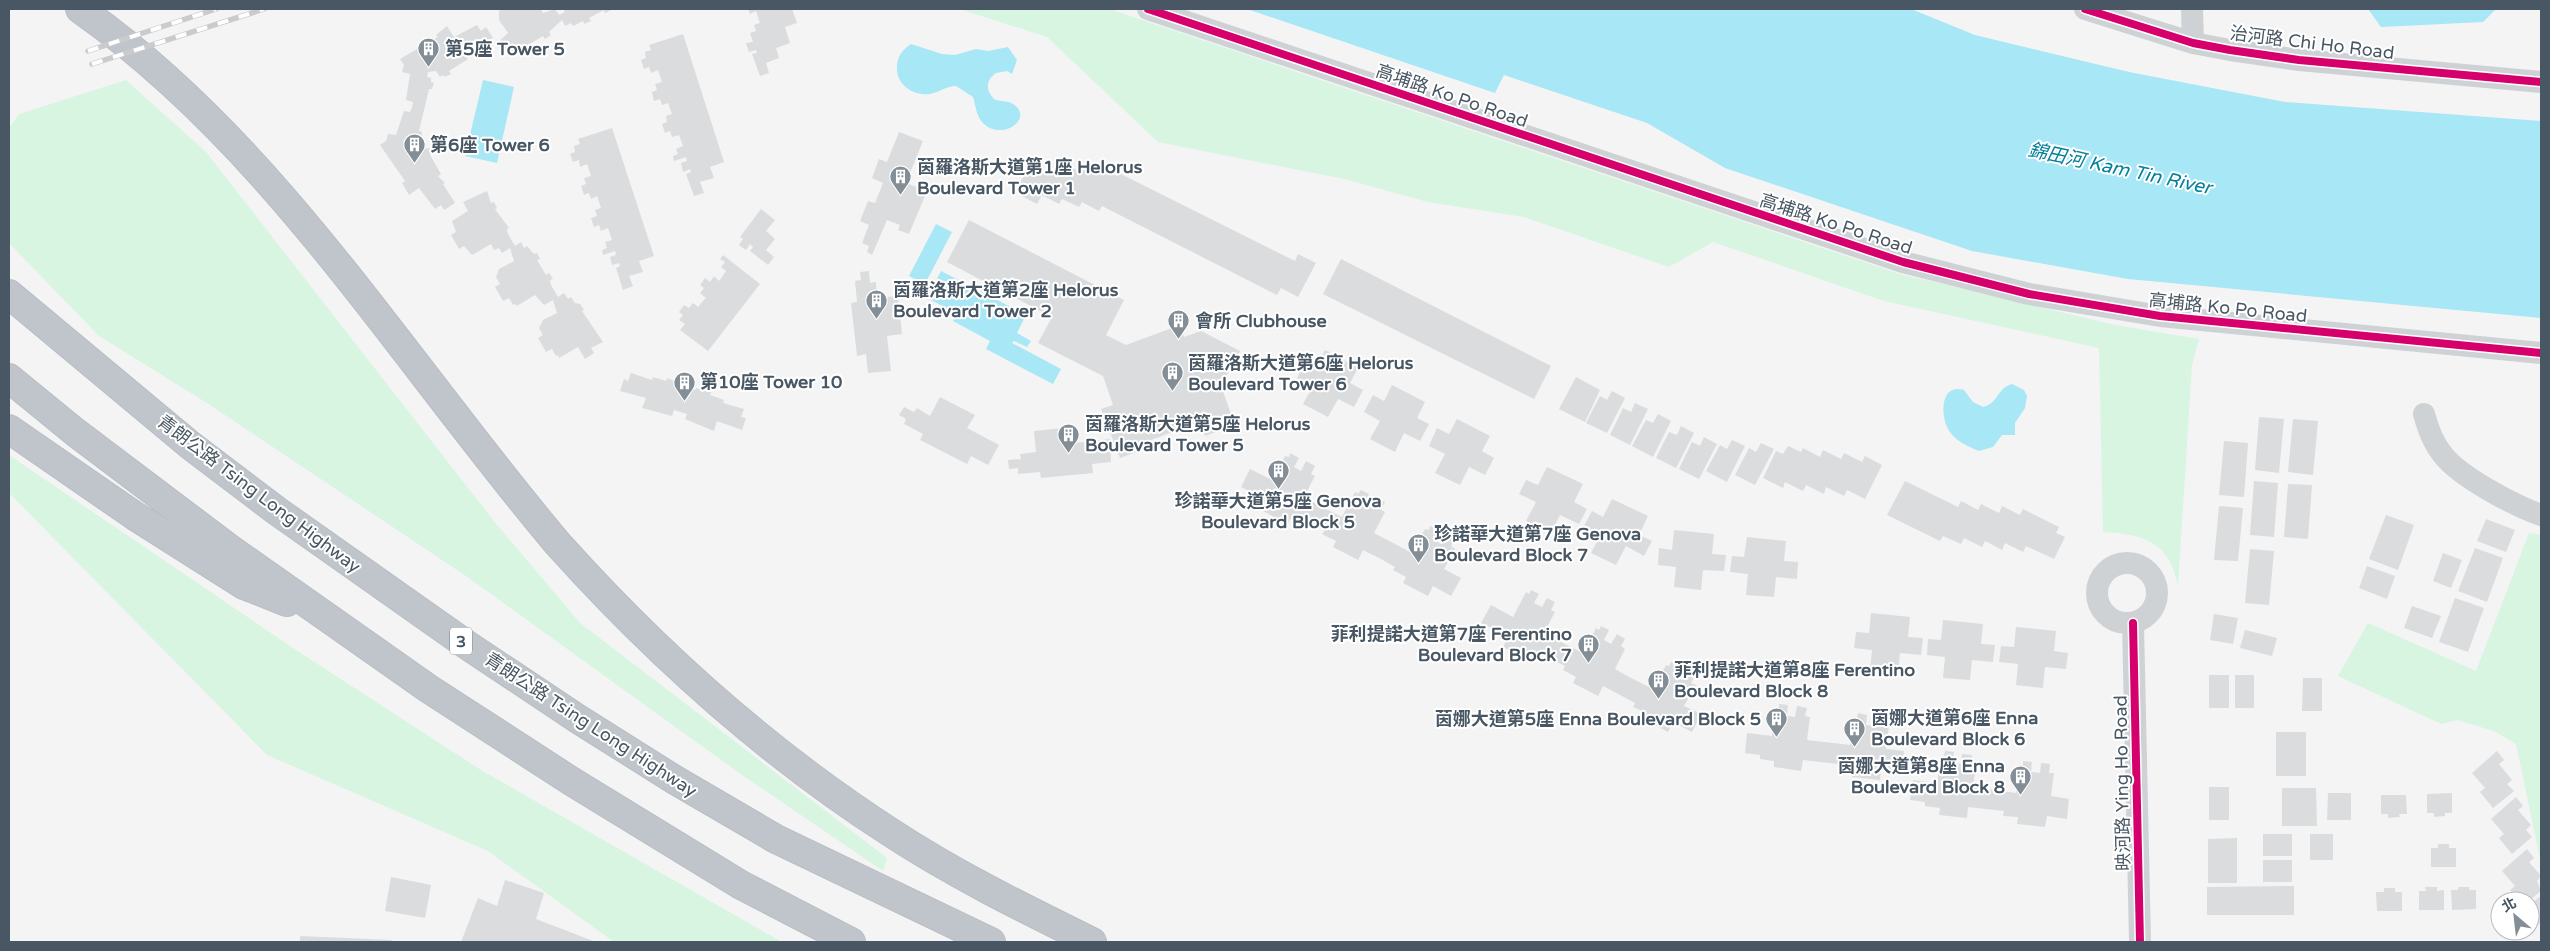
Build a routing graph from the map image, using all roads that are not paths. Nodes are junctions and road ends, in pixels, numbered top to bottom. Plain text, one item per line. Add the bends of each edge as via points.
1 (80, 9) edge
2 (1148, 9) edge
3 (2085, 9) edge
4 (2192, 9) edge
5 (2193, 43) junction
6 (2541, 82) edge
7 (9, 294) edge
8 (2541, 353) edge
9 (9, 378) edge
10 (2424, 414) dead end
11 (9, 429) edge
12 (2541, 515) edge
13 (324, 616) junction
14 (2133, 623) dead end
15 (851, 942) edge
16 (991, 942) edge
17 (1092, 942) edge
18 (2140, 942) edge

1 - 17 highway via 110,30 172,84 265,178 331,256 556,541 653,643 709,695 832,793 890,833 974,882
2 - 8 street, 高埔路 Ko Po Road via 1903,262 2010,289 2078,304 2160,316
3 - 5 street, 治河路 Chi Ho Road
4 - 5 street
5 - 6 street, 治河路 Chi Ho Road via 2299,60
7 - 16 highway, 青朗公路 Tsing Long Highway / 3 via 190,445 341,557 483,656 667,775 776,839
9 - 13 highway via 75,432
10 - 12 street via 2430,435 2452,465 2506,500
11 - 13 highway via 135,516 244,585
13 - 15 highway via 571,781 741,885
14 - 18 street, 映河路 Ying Ho Road

